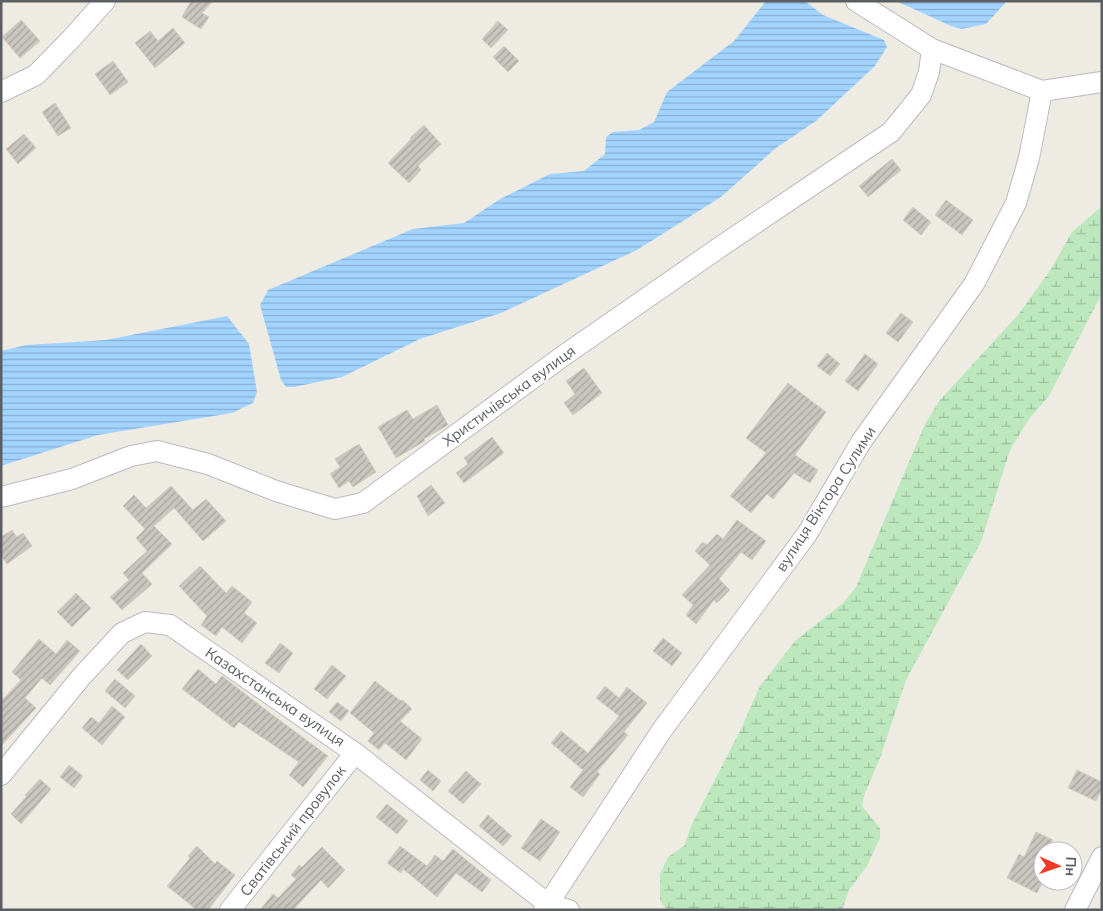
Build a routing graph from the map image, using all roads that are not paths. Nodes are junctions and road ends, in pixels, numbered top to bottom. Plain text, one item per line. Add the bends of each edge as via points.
1 (105, 1) edge
2 (856, 1) edge
3 (932, 49) junction
4 (1102, 82) edge
5 (1042, 91) junction
6 (1, 92) edge
7 (1, 497) edge
8 (355, 752) junction
9 (1, 775) edge
10 (1102, 857) edge
11 (546, 907) edge
12 (230, 910) edge
13 (569, 910) edge
14 (1075, 910) edge

1 - 6 street via 36,75
2 - 3 street
3 - 5 street
3 - 7 street, Христичівська вулиця via 921,95 891,132 563,356 363,503 335,508 276,491 208,464 157,451 132,456 72,479
4 - 5 street
5 - 11 street, вулиця Віктора Сулими via 1016,203 974,284 862,442 806,534 662,730
8 - 9 street, Казахстанська вулиця via 170,625 145,622 122,633 82,676
8 - 11 street, Казахстанська вулиця
8 - 12 street, Сватівський провулок
10 - 14 street
11 - 13 street, Казахстанська вулиця

